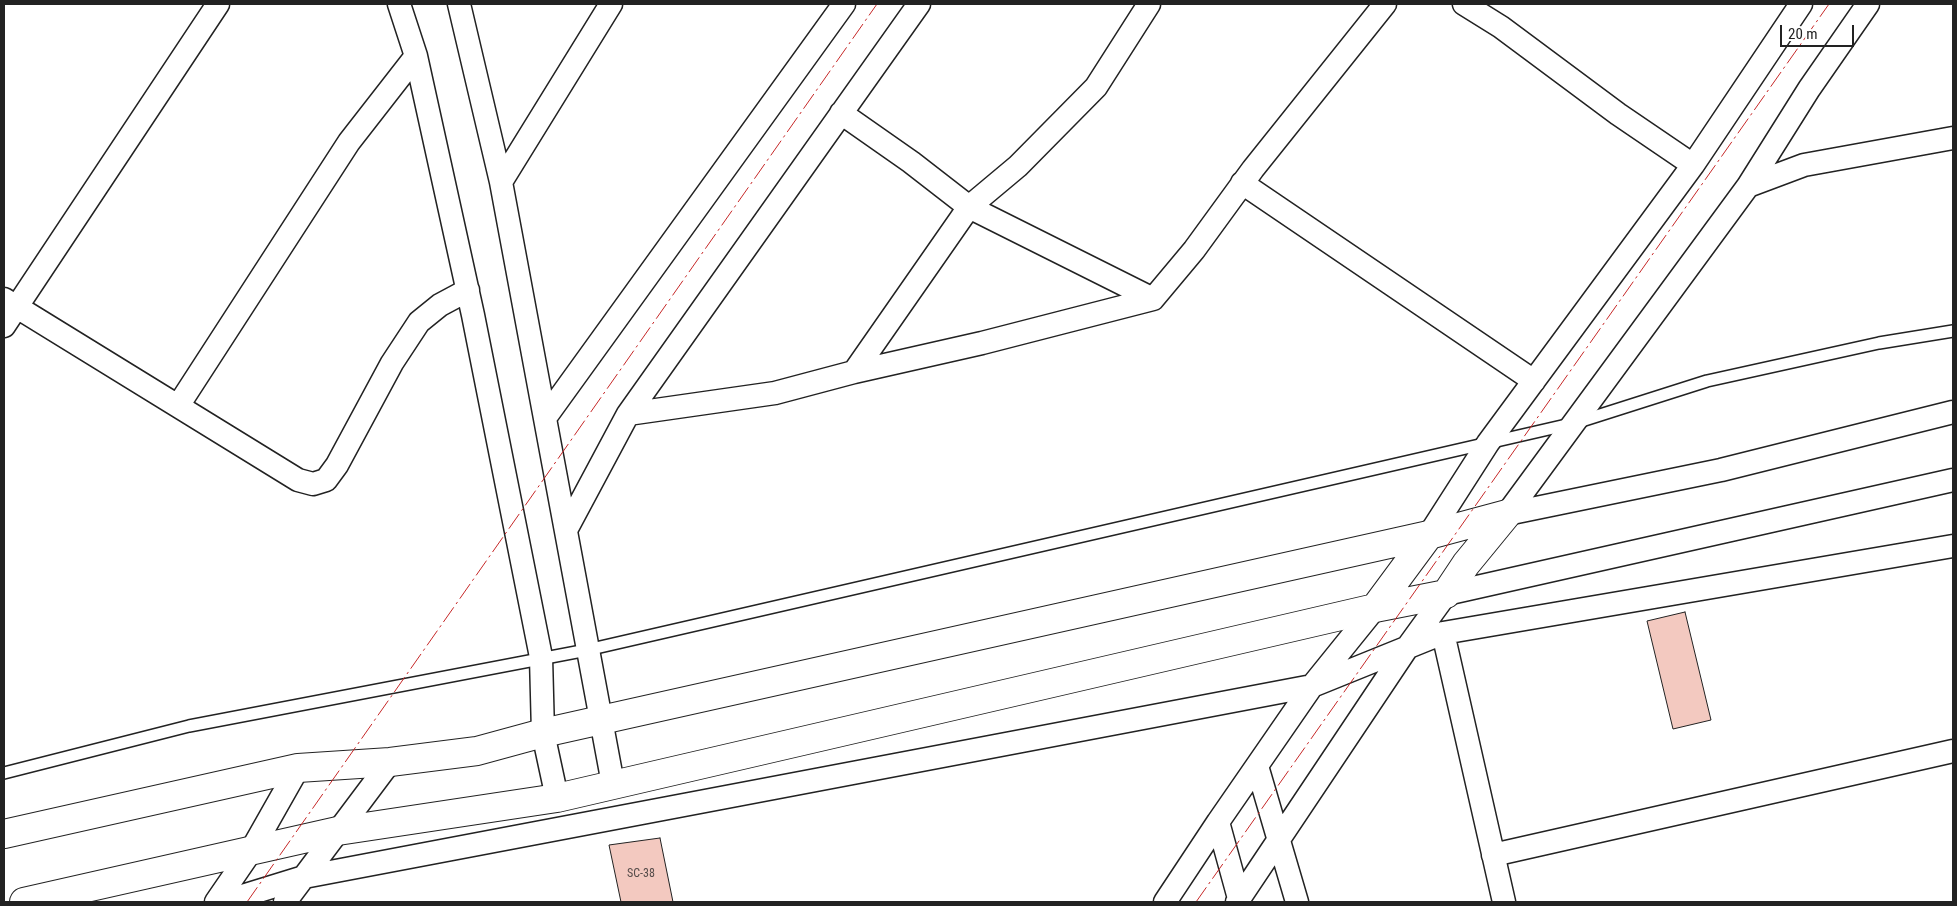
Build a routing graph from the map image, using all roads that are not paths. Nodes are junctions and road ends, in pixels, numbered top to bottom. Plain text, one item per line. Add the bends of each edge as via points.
1 (218, 4) edge
2 (400, 4) edge
3 (459, 4) edge
4 (611, 4) edge
5 (844, 4) edge
6 (919, 4) edge
7 (1149, 4) edge
8 (1385, 4) edge
9 (1464, 4) edge
10 (1801, 4) edge
11 (1868, 4) edge
12 (416, 56) junction
13 (841, 113) junction
14 (1953, 138) edge
15 (1693, 165) junction
16 (501, 182) junction
17 (1242, 184) junction
18 (1748, 186) junction
19 (968, 207) junction
20 (468, 290) junction
21 (1153, 299) junction
22 (10, 302) edge
23 (4, 326) edge
24 (1953, 331) edge
25 (854, 372) junction
26 (1534, 381) junction
27 (178, 406) junction
28 (1953, 412) edge
29 (628, 414) junction
30 (545, 418) junction
31 (1575, 423) junction
32 (1488, 443) junction
33 (1953, 480) edge
34 (1507, 514) junction
35 (566, 530) junction
36 (1429, 535) junction
37 (1953, 546) edge
38 (1446, 594) junction
39 (1375, 608) junction
40 (1443, 633) junction
41 (1409, 645) junction
42 (587, 650) junction
43 (541, 657) junction
44 (1312, 686) junction
45 (602, 720) junction
46 (543, 733) junction
47 (1953, 751) edge
48 (390, 762) junction
49 (1257, 766) junction
50 (298, 768) junction
51 (4, 773) edge
52 (613, 784) junction
53 (557, 798) junction
54 (1218, 822) junction
55 (338, 832) junction
56 (4, 834) edge
57 (1280, 840) junction
58 (251, 851) junction
59 (1492, 856) junction
60 (304, 877) junction
61 (1239, 901) edge
62 (24, 902) edge
63 (216, 902) edge
64 (223, 902) edge
65 (285, 902) edge
66 (1165, 902) edge
67 (1297, 902) edge
68 (1504, 902) edge

1 - 22 street via 100,183
2 - 12 street
3 - 16 street
4 - 16 street
5 - 30 street
6 - 13 street
7 - 19 street via 1096,87 1018,166
8 - 17 street
9 - 15 street
10 - 15 street
11 - 18 street
12 - 20 street
12 - 27 street via 349,142
13 - 19 street
13 - 29 street
14 - 18 street via 1804,165
15 - 26 street
16 - 30 street
17 - 21 street
17 - 26 street
18 - 31 street
19 - 21 street
19 - 25 street
20 - 27 street via 440,305 419,322 326,480 314,484 298,480
20 - 43 street
21 - 25 street
22 - 23 street
22 - 27 street
24 - 31 lane via 1880,343 1707,381
25 - 29 street via 775,393
26 - 32 street
28 - 34 street via 1721,470
29 - 35 street
30 - 35 street
31 - 32 lane
31 - 34 street
32 - 36 street
32 - 42 lane
33 - 38 street
34 - 36 street
34 - 38 street
35 - 42 street
36 - 39 street
36 - 45 street
37 - 40 street
38 - 39 street
38 - 41 street
39 - 44 street
39 - 52 street
40 - 41 street
40 - 59 street
41 - 44 street
41 - 57 street
42 - 43 lane
42 - 45 street
43 - 46 street
43 - 51 lane via 189,726
44 - 49 street
44 - 60 street
45 - 46 street
45 - 52 street
46 - 48 street via 477,751
46 - 53 street
47 - 59 street
48 - 50 street
48 - 55 street
49 - 54 street
49 - 57 street
50 - 56 street
50 - 58 street
52 - 53 street
53 - 55 street
54 - 61 street
54 - 66 street
55 - 58 street
55 - 60 street
57 - 61 street
57 - 67 street
58 - 62 street
58 - 63 street
59 - 68 street
60 - 64 street
60 - 65 street

